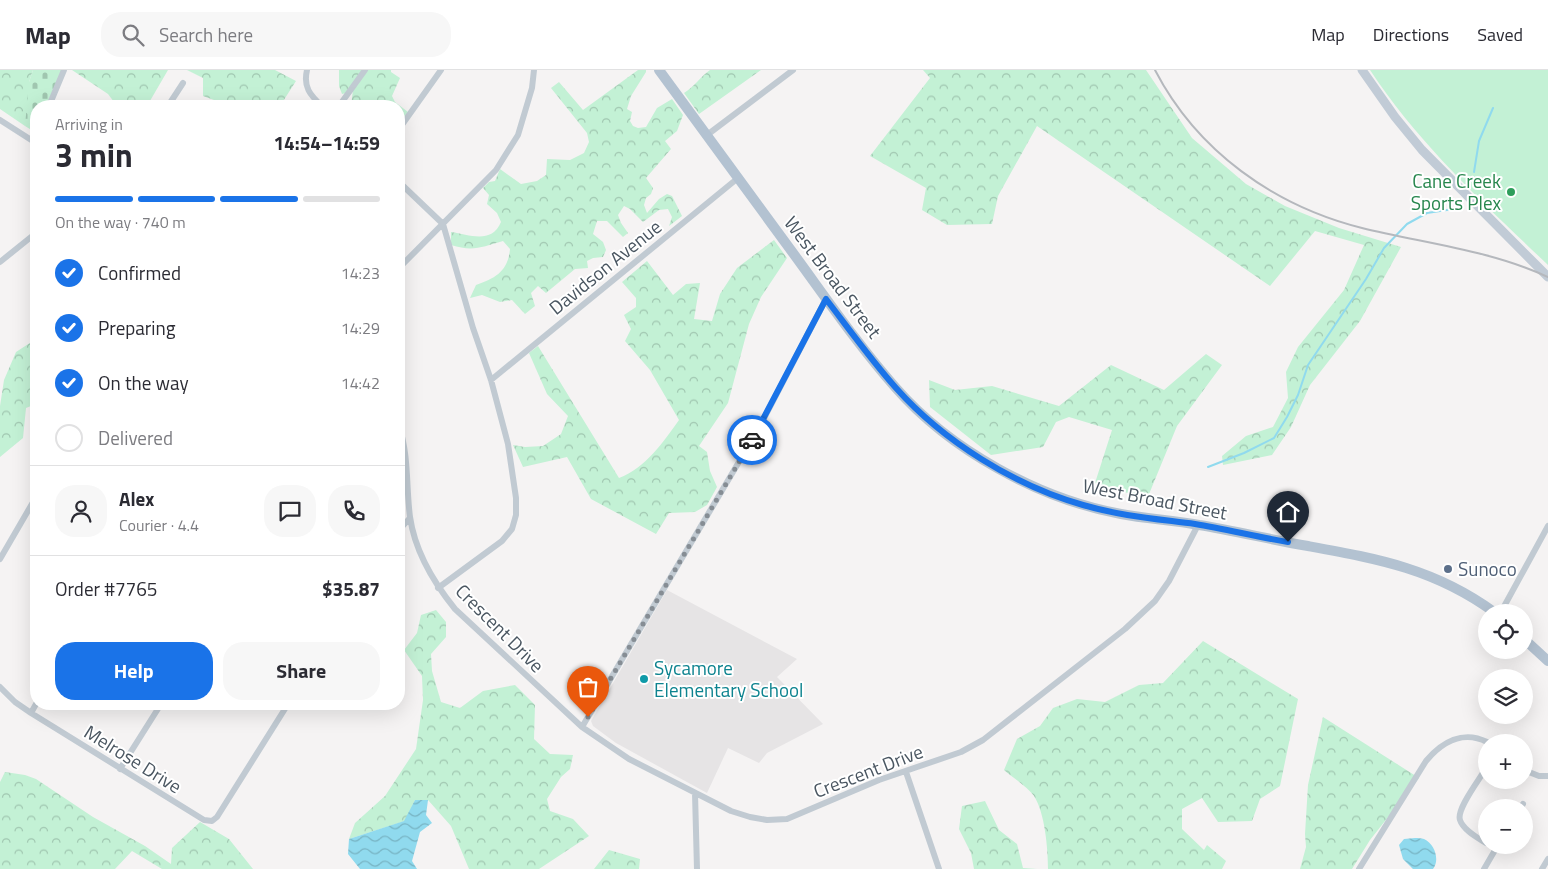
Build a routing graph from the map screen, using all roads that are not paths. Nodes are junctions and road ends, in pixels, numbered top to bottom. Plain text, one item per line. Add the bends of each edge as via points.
1 (64, 70) edge
2 (307, 70) edge
3 (365, 70) edge
4 (440, 70) edge
5 (534, 70) edge
6 (659, 70) edge
7 (793, 70) edge
8 (1362, 70) edge
9 (183, 83) dead end
10 (52, 100) edge
11 (172, 100) edge
12 (315, 100) edge
13 (343, 100) edge
14 (0, 120) edge
15 (405, 120) edge
16 (707, 135) junction
17 (30, 137) edge
18 (738, 178) junction
19 (405, 188) edge
20 (443, 224) junction
21 (30, 238) edge
22 (0, 262) edge
23 (405, 262) edge
24 (1548, 277) edge
25 (826, 299) junction
26 (491, 380) junction
27 (405, 456) edge
28 (30, 507) edge
29 (410, 518) junction
30 (405, 523) edge
31 (1198, 525) junction
32 (1548, 526) edge
33 (0, 559) edge
34 (438, 588) junction
35 (1482, 604) edge
36 (1505, 604) edge
37 (1533, 647) edge
38 (1548, 661) edge
39 (0, 687) edge
40 (157, 710) edge
41 (284, 710) edge
42 (31, 712) joint
43 (582, 727) junction
44 (1478, 738) edge
45 (120, 769) junction
46 (906, 772) junction
47 (1533, 774) edge
48 (1548, 776) edge
49 (1478, 781) edge
50 (695, 793) junction
51 (1478, 837) edge
52 (1493, 854) edge
53 (1548, 859) edge
54 (696, 869) edge
55 (939, 869) edge
56 (1359, 869) edge
57 (1484, 869) edge
58 (1542, 869) edge

1 - 10 street
2 - 12 street via 306,87
3 - 13 street
4 - 15 street
5 - 20 street via 525,113 508,153 496,170
6 - 16 main road, West Broad Street
7 - 16 street
8 - 24 street via 1422,150
9 - 11 street
14 - 17 street
16 - 18 main road, West Broad Street
18 - 25 main road, West Broad Street
18 - 26 street, Davidson Avenue
19 - 20 street
20 - 23 street
20 - 26 street, Crescent Drive
21 - 22 street
25 - 31 main road, West Broad Street via 885,375 919,412 944,433 1007,474 1082,505
25 - 43 street via 759,428
26 - 34 street, Crescent Drive via 508,444 516,514 512,529 502,541
27 - 29 street
28 - 33 street
29 - 30 street
29 - 34 street via 423,560
31 - 35 main road, West Broad Street via 1386,561 1426,574
31 - 46 street, Crescent Drive via 1155,602 1125,629 983,740 962,752
32 - 36 street
34 - 43 street, Crescent Drive via 455,609
37 - 38 main road
39 - 42 street, Melrose Drive
40 - 45 street
41 - 45 street, Melrose Drive via 212,821 204,820
42 - 45 street, Melrose Drive
43 - 50 street, Crescent Drive via 630,759
44 - 56 street via 1467,737 1436,749
46 - 50 street, Crescent Drive via 787,819 750,817
46 - 55 street
47 - 48 street
49 - 51 street via 1459,811 1465,827
50 - 54 street
52 - 57 street
53 - 58 street

